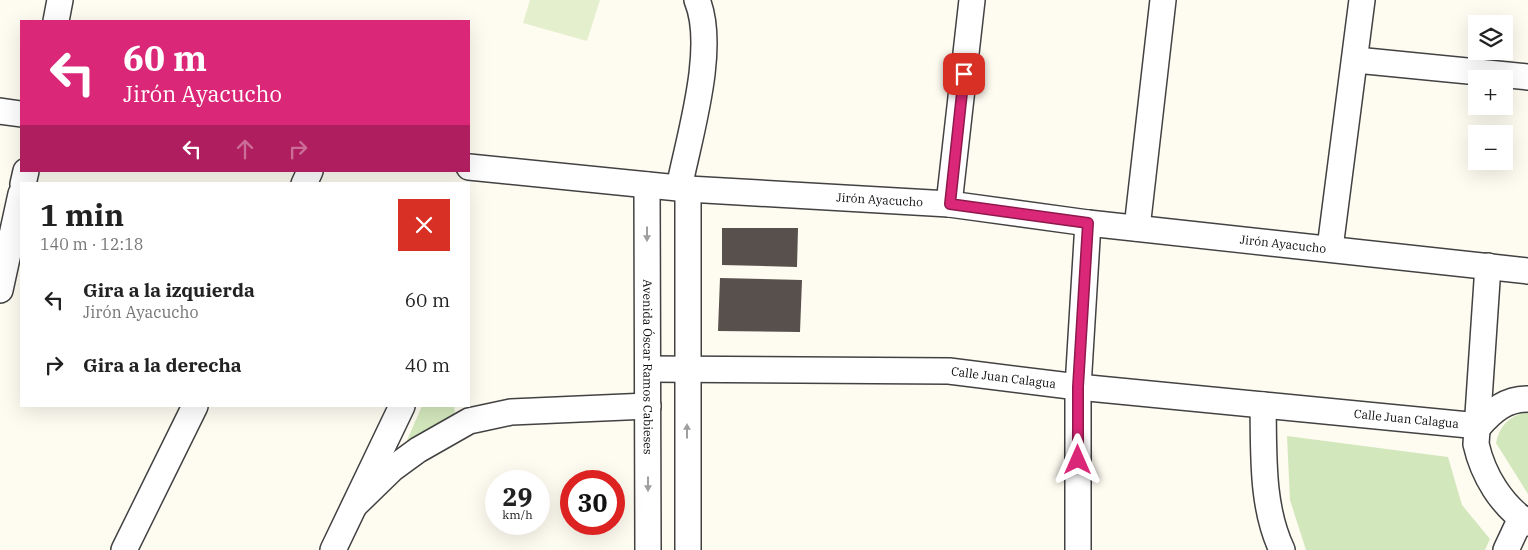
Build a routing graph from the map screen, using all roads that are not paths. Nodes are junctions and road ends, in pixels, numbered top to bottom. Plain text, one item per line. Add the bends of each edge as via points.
1 (60, 0) edge
2 (697, 0) edge
3 (972, 0) edge
4 (1163, 0) edge
5 (1362, 0) edge
6 (56, 20) edge
7 (1356, 60) junction
8 (1528, 77) edge
9 (0, 111) edge
10 (20, 114) edge
11 (470, 167) edge
12 (647, 185) junction
13 (684, 189) junction
14 (20, 199) edge
15 (950, 204) junction
16 (1088, 223) junction
17 (1137, 228) junction
18 (1330, 248) junction
19 (1488, 266) junction
20 (1528, 271) edge
21 (0, 290) edge
22 (648, 369) junction
23 (687, 370) junction
24 (1078, 387) junction
25 (1528, 399) edge
26 (1263, 405) junction
27 (648, 406) junction
28 (195, 407) edge
29 (402, 407) edge
30 (469, 413) edge
31 (1479, 426) junction
32 (355, 505) junction
33 (1525, 520) edge
34 (124, 550) edge
35 (333, 550) edge
36 (648, 550) edge
37 (688, 550) edge
38 (1078, 550) edge
39 (1282, 550) edge
40 (1506, 550) edge

1 - 6 street
2 - 13 street via 703,15 702,74
3 - 15 street
4 - 17 street
5 - 7 street
7 - 8 street
7 - 18 street
9 - 10 street
11 - 12 street, Jirón Ayacucho
12 - 13 street, Jirón Ayacucho
12 -> 22 street, Avenida Óscar Ramos Cabieses
13 - 15 street, Jirón Ayacucho
13 - 23 street
14 - 21 street
15 - 16 street, Jirón Ayacucho
16 - 17 street, Jirón Ayacucho
16 - 24 street
17 - 18 street, Jirón Ayacucho
18 - 19 street, Jirón Ayacucho
19 - 20 street, Jirón Ayacucho
19 - 31 street
22 - 23 street, Calle Juan Calagua
22 - 27 street, Avenida Óscar Ramos Cabieses
23 - 24 street, Calle Juan Calagua via 949,371
37 -> 23 street
24 - 26 street, Calle Juan Calagua
24 - 38 street
25 - 31 street via 1507,402 1493,410
26 - 31 street, Calle Juan Calagua
26 - 39 street via 1269,509
27 - 30 street
27 -> 36 street, Avenida Óscar Ramos Cabieses
28 - 34 street
29 - 32 street
30 - 32 street via 392,469
31 - 33 street via 1476,444 1480,462 1502,498
32 - 35 street
33 - 40 street

